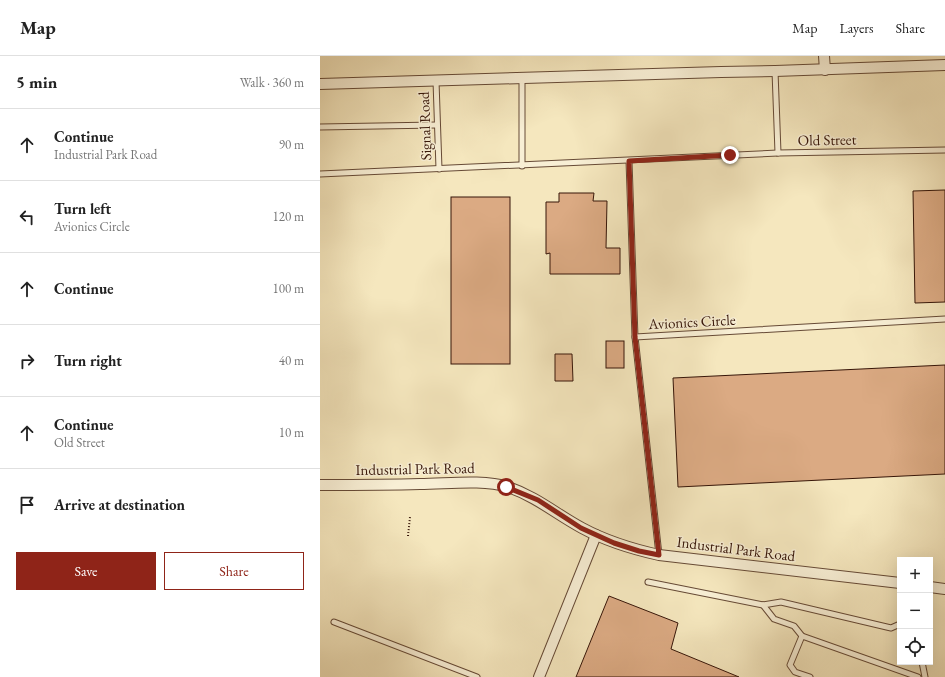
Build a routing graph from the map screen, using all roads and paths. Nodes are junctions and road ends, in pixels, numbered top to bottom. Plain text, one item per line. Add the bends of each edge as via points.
1 (824, 56) edge
2 (945, 65) edge
3 (825, 70) junction
4 (775, 72) junction
5 (522, 78) junction
6 (436, 81) junction
7 (320, 84) edge
8 (436, 125) junction
9 (320, 127) edge
10 (945, 150) edge
11 (778, 153) junction
12 (629, 161) junction
13 (522, 166) junction
14 (439, 170) junction
15 (320, 174) edge
16 (945, 319) edge
17 (635, 337) junction
18 (320, 485) edge
19 (410, 517) dead end
20 (596, 535) junction
21 (408, 536) dead end
22 (659, 555) junction
23 (648, 582) dead end
24 (897, 583) edge
25 (933, 587) edge
26 (945, 589) edge
27 (763, 605) junction
28 (334, 622) dead end
29 (897, 625) edge
30 (802, 636) junction
31 (923, 665) edge
32 (477, 677) edge
33 (539, 677) edge
34 (810, 677) edge
35 (918, 677) edge
36 (925, 677) edge

1 - 3 street
2 - 3 street
3 - 4 street
4 - 5 street
4 - 11 lane
5 - 6 street
5 - 13 lane
6 - 7 street
6 - 8 lane, Signal Road
8 - 9 lane
8 - 14 lane, Signal Road
10 - 11 lane, Old Street
11 - 12 lane, Old Street
12 - 13 lane, Old Street
12 - 17 lane
13 - 14 lane, Old Street
14 - 15 lane, Old Street
16 - 17 lane, Avionics Circle
17 - 22 lane, Avionics Circle
18 - 20 street, Industrial Park Road via 477,483 506,487 538,500
19 - 21 path
20 - 22 street, Industrial Park Road via 639,551
20 - 33 street
22 - 24 street, Industrial Park Road
23 - 27 lane
25 - 26 street
27 - 29 lane via 781,602 891,628
27 - 30 lane via 774,618 794,626
28 - 32 lane
30 - 34 lane via 790,665 795,672
30 - 35 lane
31 - 36 lane

